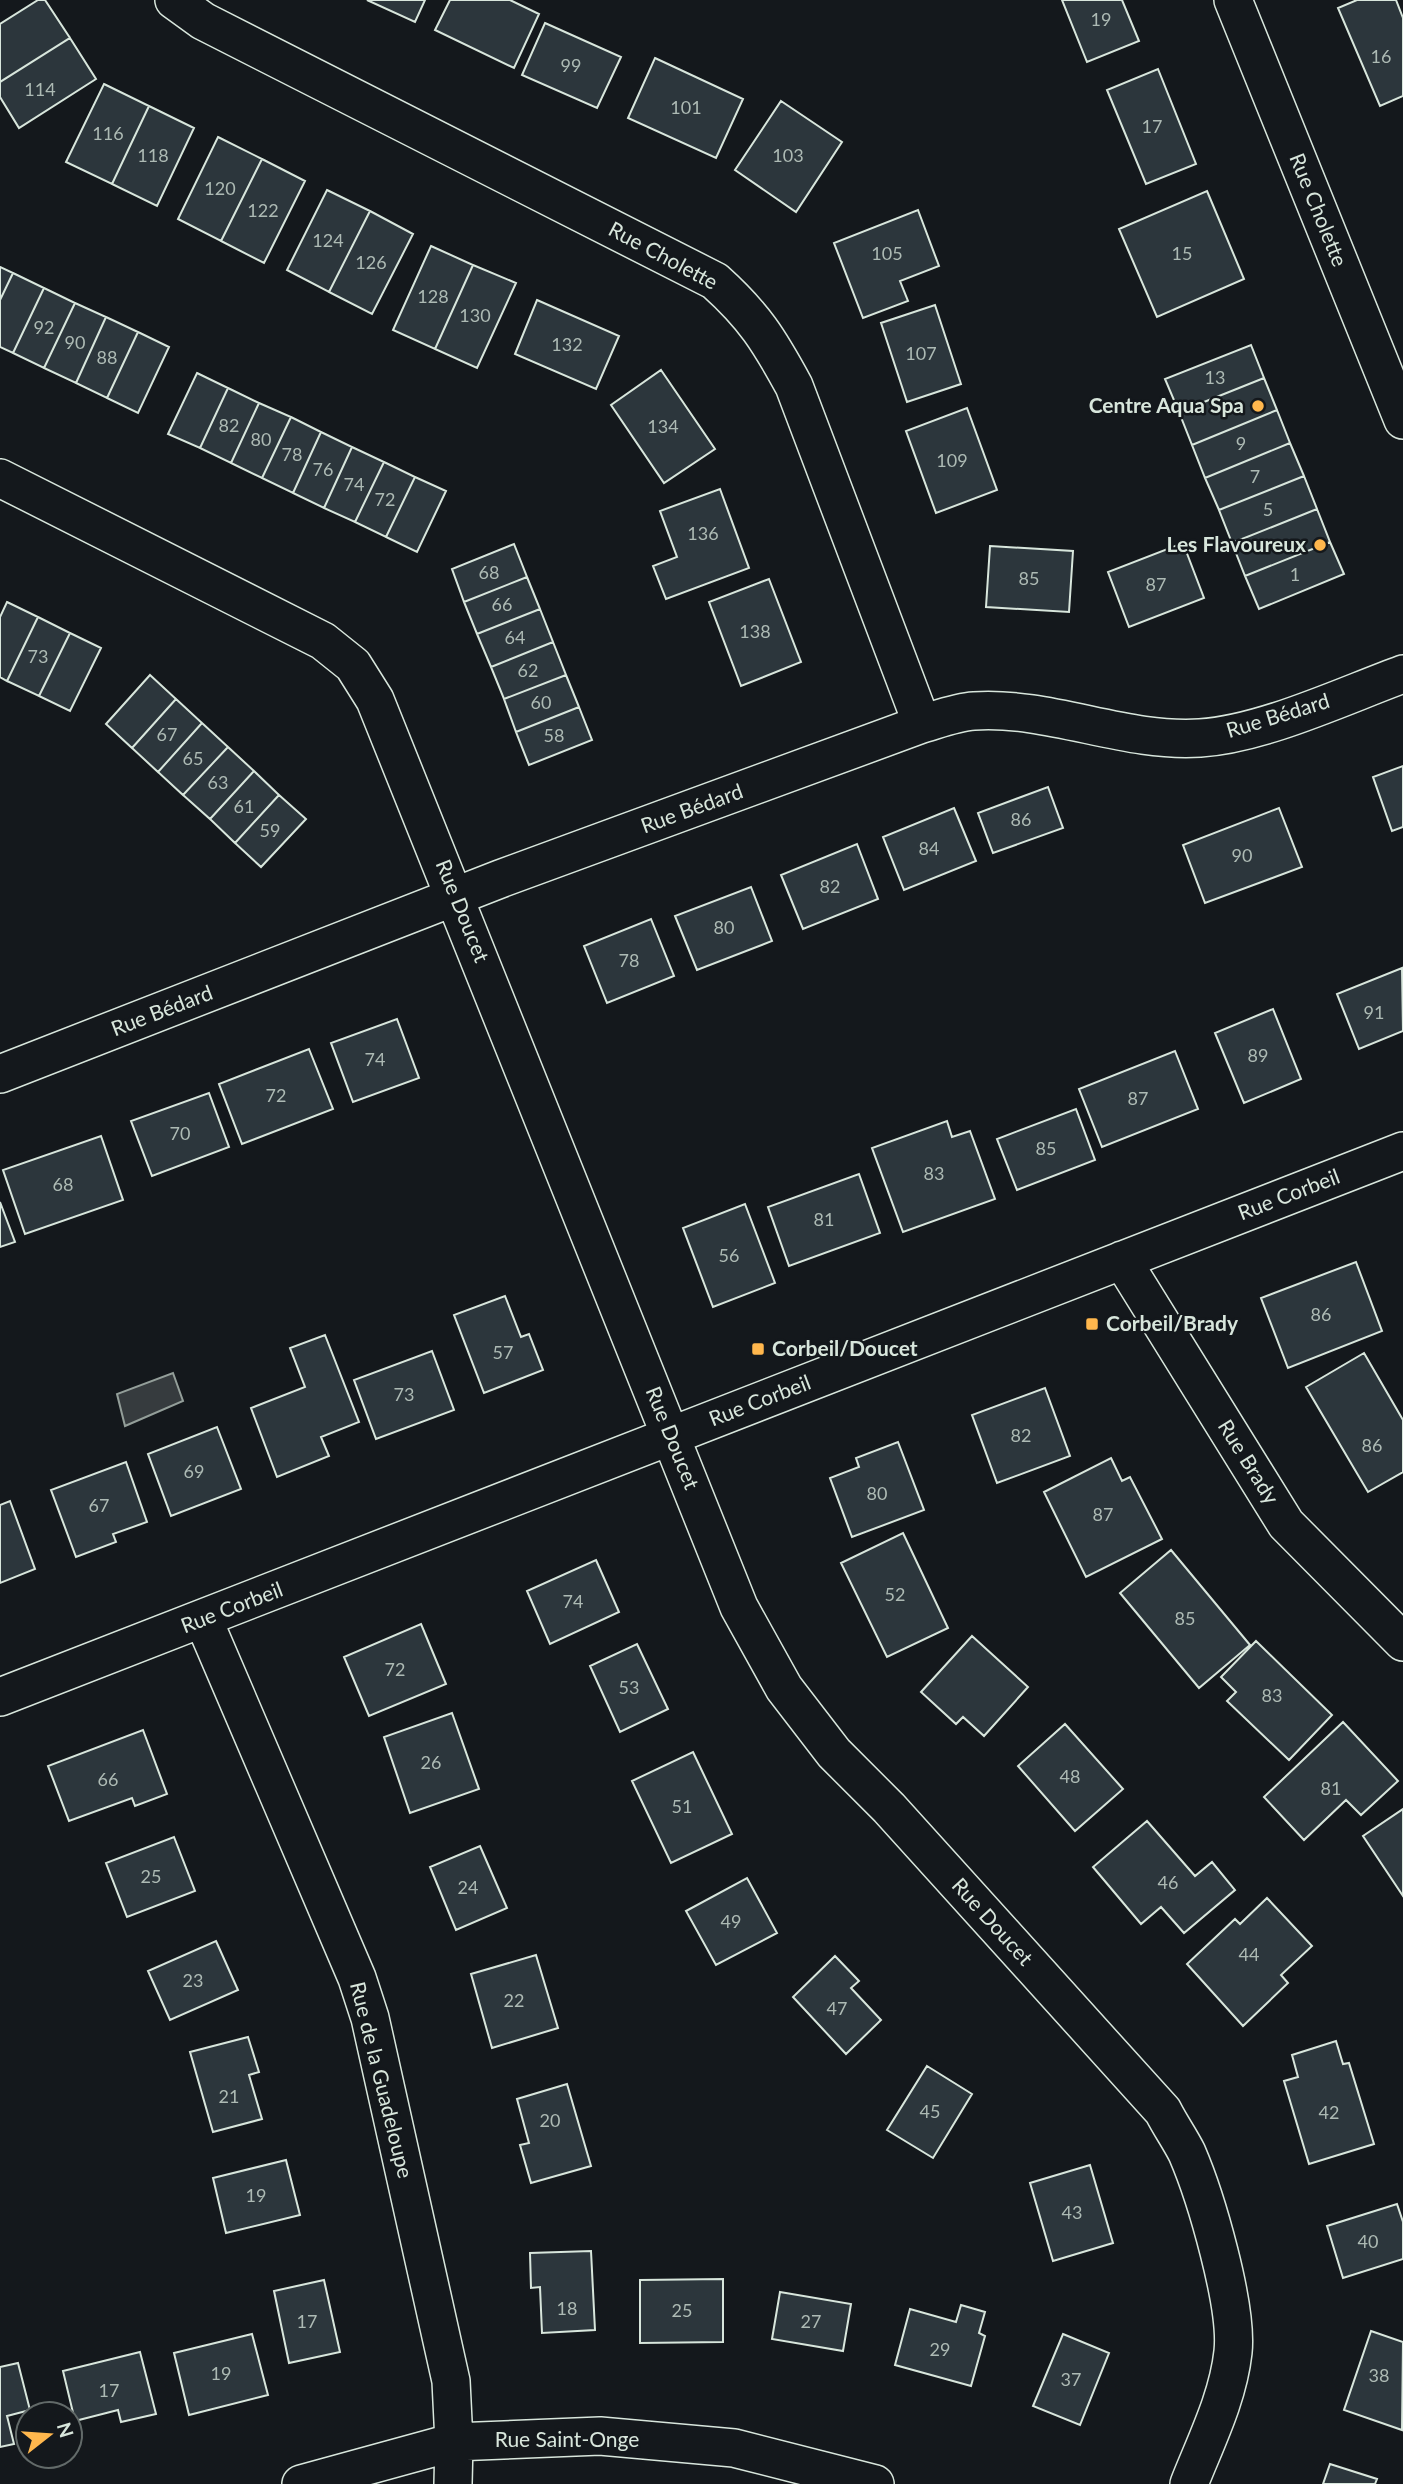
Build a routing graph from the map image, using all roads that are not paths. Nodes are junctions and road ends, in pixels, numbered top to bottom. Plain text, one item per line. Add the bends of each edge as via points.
1 (174, 0) edge
2 (1233, 0) edge
3 (1403, 420) edge
4 (0, 478) edge
5 (1403, 674) edge
6 (922, 724) junction
7 (456, 896) junction
8 (0, 1074) edge
9 (1403, 1151) edge
10 (1122, 1260) junction
11 (671, 1436) junction
12 (203, 1619) junction
13 (1403, 1642) edge
14 (0, 1696) edge
15 (454, 2442) junction
16 (301, 2484) edge
17 (453, 2484) edge
18 (875, 2484) edge
19 (1189, 2484) edge

1 - 6 street, Rue Cholette via 215,27 715,281 748,310 794,386
2 - 3 street, Rue Cholette
4 - 7 street, Rue Doucet via 284,618 353,665 376,699
5 - 6 street, Rue Bédard via 1280,719 1201,738 1157,736 1023,711 971,711
6 - 7 street, Rue Bédard
7 - 8 street, Rue Bédard
7 - 11 street, Rue Doucet
9 - 10 street, Rue Corbeil
10 - 11 street, Rue Corbeil
10 - 13 street, Rue Brady via 1286,1524
11 - 12 street, Rue Corbeil
11 - 19 street, Rue Doucet via 739,1607 784,1688 834,1753 1163,2112 1186,2153 1231,2302 1233,2350 1223,2398
12 - 14 street, Rue Corbeil
12 - 15 street, Rue de la Guadeloupe via 370,2018 451,2381
15 - 16 street, Rue Saint-Onge
15 - 17 street, Rue de la Guadeloupe
15 - 18 street, Rue Saint-Onge via 600,2436 734,2448

